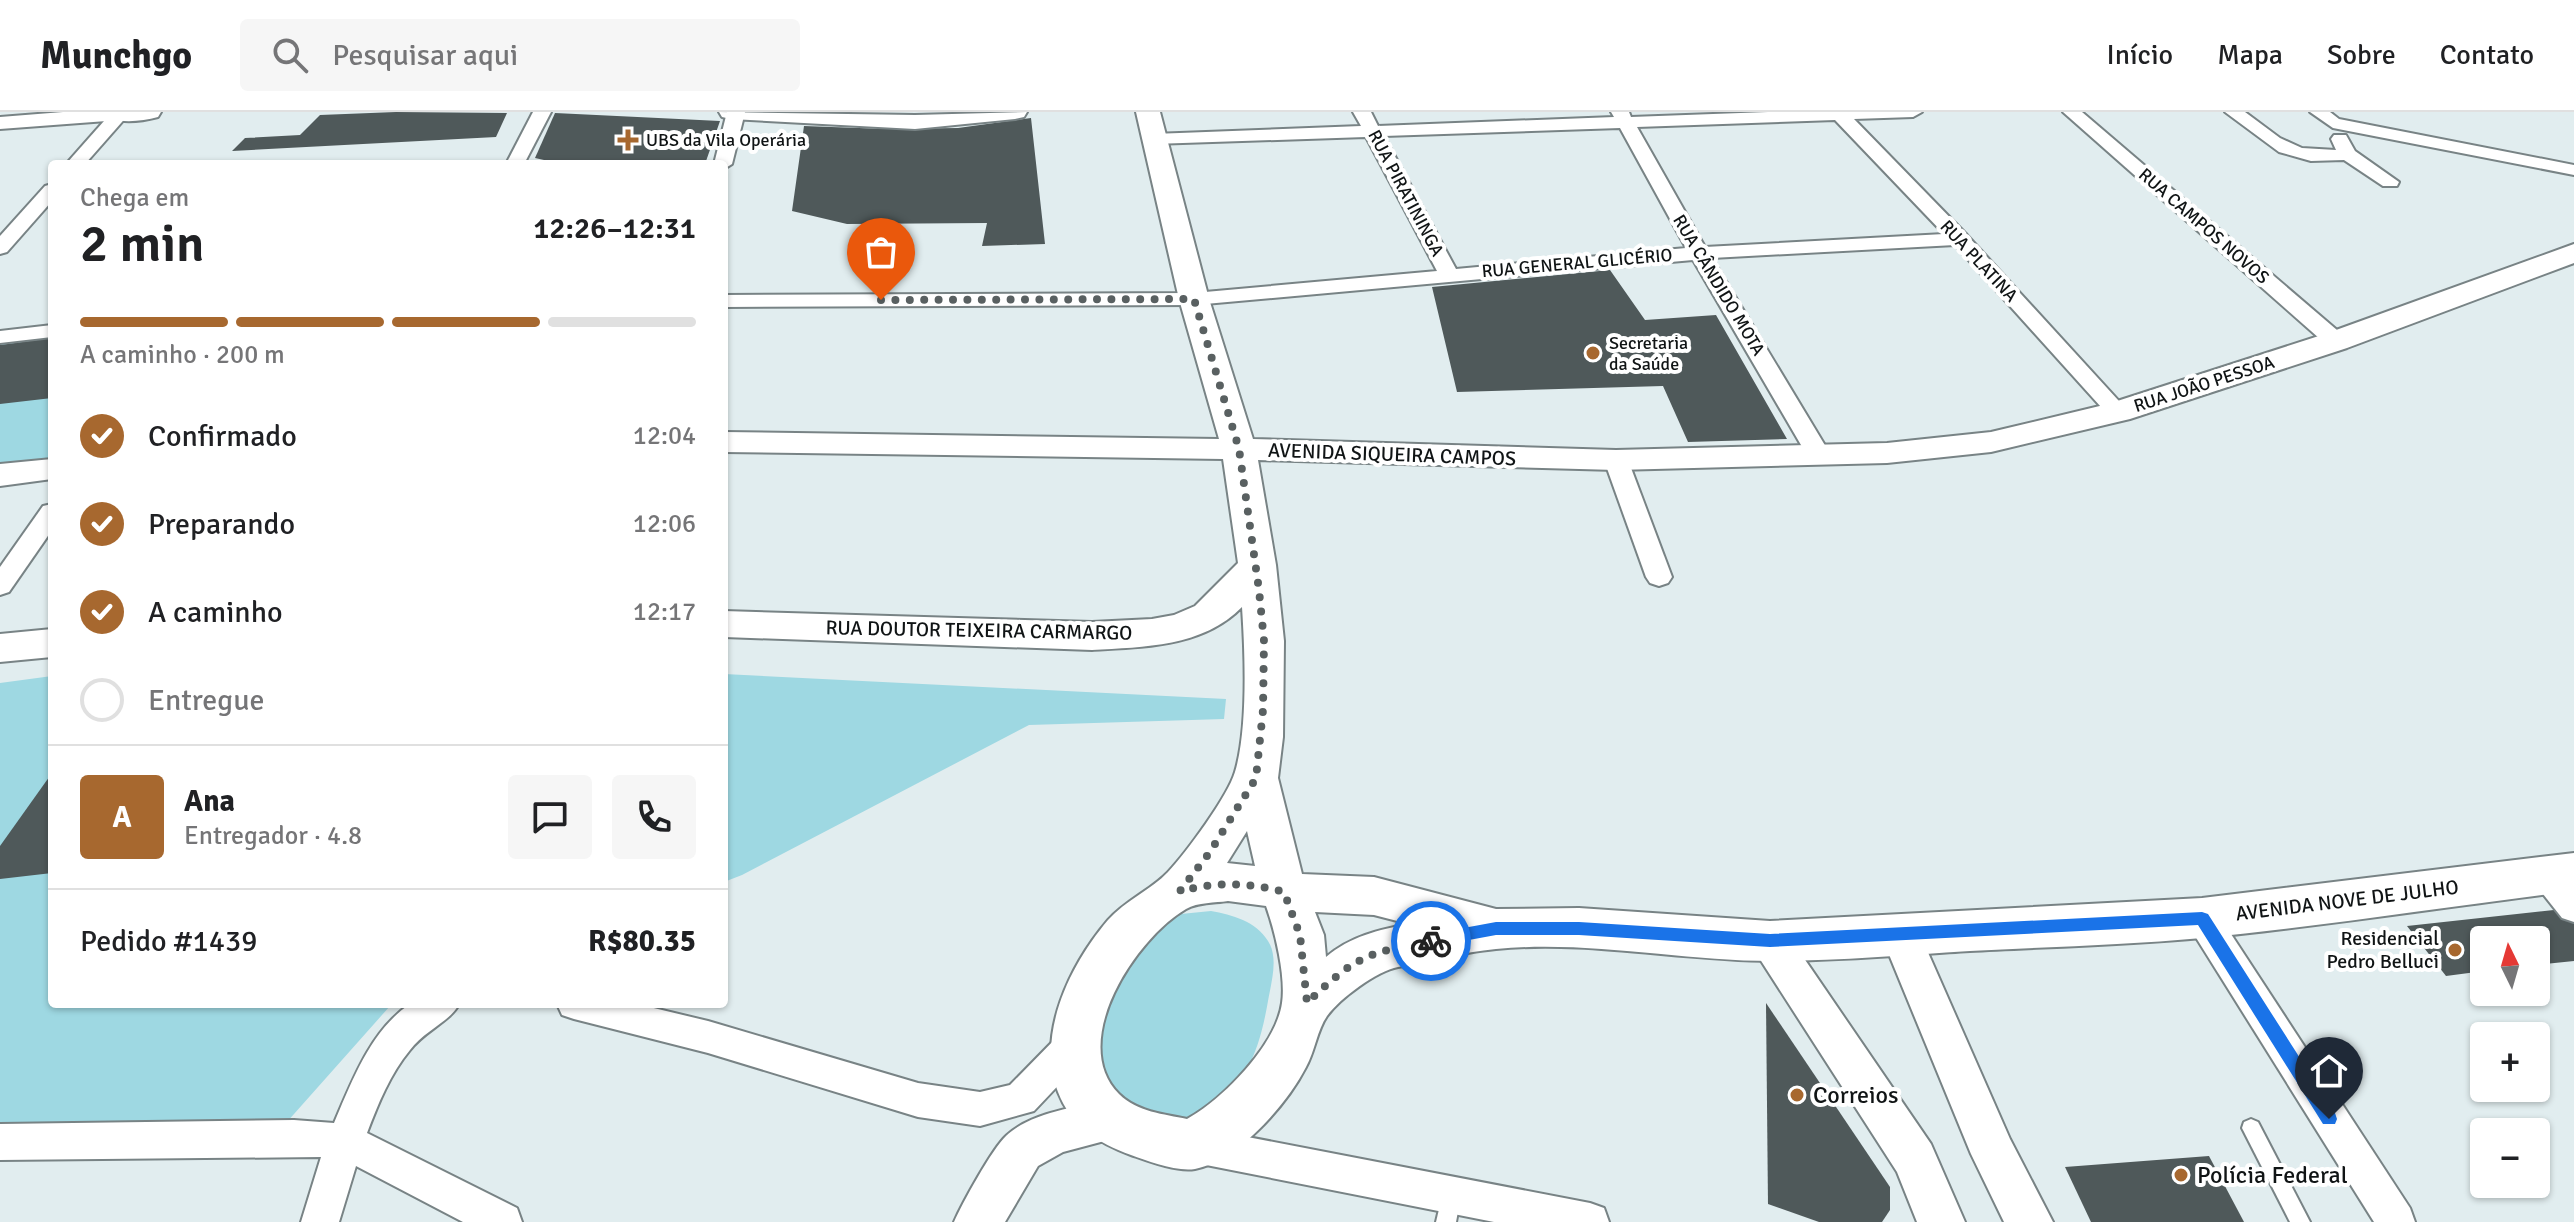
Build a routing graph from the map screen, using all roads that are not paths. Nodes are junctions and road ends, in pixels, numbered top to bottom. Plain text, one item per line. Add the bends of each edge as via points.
1 (149, 112) edge
2 (542, 112) edge
3 (734, 112) edge
4 (1015, 112) edge
5 (1362, 112) edge
6 (1913, 112) edge
7 (2072, 112) edge
8 (2234, 112) edge
9 (121, 113) edge
10 (1838, 114) edge
11 (987, 115) edge
12 (1624, 117) edge
13 (2326, 118) edge
14 (1147, 120) edge
15 (0, 123) edge
16 (1373, 132) junction
17 (2347, 154) junction
18 (79, 160) edge
19 (517, 160) edge
20 (724, 160) edge
21 (2574, 170) edge
22 (2390, 182) dead end
23 (48, 194) edge
24 (48, 224) edge
25 (10, 227) edge
26 (1960, 239) junction
27 (0, 248) edge
28 (1699, 253) junction
29 (2574, 253) edge
30 (1449, 274) junction
31 (1194, 299) junction
32 (728, 301) edge
33 (48, 331) edge
34 (0, 337) edge
35 (2336, 341) junction
36 (2118, 412) junction
37 (728, 442) edge
38 (1239, 449) junction
39 (1820, 457) junction
40 (1616, 460) junction
41 (48, 469) edge
42 (0, 475) edge
43 (48, 518) edge
44 (1257, 565) junction
45 (1659, 577) dead end
46 (0, 586) edge
47 (728, 624) edge
48 (48, 643) edge
49 (0, 648) edge
50 (1256, 778) junction
51 (2564, 885) edge
52 (1180, 891) junction
53 (1284, 892) junction
54 (2202, 918) junction
55 (1496, 929) junction
56 (1901, 935) junction
57 (1770, 941) junction
58 (1307, 1003) junction
59 (428, 1008) edge
60 (590, 1008) edge
61 (1074, 1044) junction
62 (1111, 1120) junction
63 (2251, 1128) dead end
64 (345, 1141) junction
65 (0, 1142) edge
66 (1191, 1145) junction
67 (1449, 1208) edge
68 (320, 1222) edge
69 (503, 1222) edge
70 (978, 1222) edge
71 (1590, 1222) edge
72 (1941, 1222) edge
73 (2029, 1222) edge
74 (2300, 1222) edge
75 (2396, 1222) edge

1 - 9 main road
2 - 19 street
3 - 11 main road via 893,121
3 - 20 street
4 - 11 main road
5 - 16 street, RUA PIRATININGA
6 - 10 street
7 - 35 street, RUA CAMPOS NOVOS
8 - 17 street via 2289,151 2318,158
9 - 15 street
9 - 18 street
10 - 12 street
10 - 26 street, RUA PLATINA
12 - 16 street
12 - 28 street, RUA CÂNDIDO MOTA
13 - 17 street
13 - 21 street
14 - 16 street
14 - 31 main road
16 - 30 street, RUA PIRATININGA
17 - 22 street
23 - 25 street
24 - 25 street
25 - 27 street
26 - 28 street, RUA GENERAL GLICÉRIO
26 - 36 street, RUA PLATINA
28 - 30 street, RUA GENERAL GLICÉRIO
28 - 39 street, RUA CÂNDIDO MOTA
29 - 35 main road, RUA JOÃO PESSOA
30 - 31 street, RUA GENERAL GLICÉRIO
31 - 32 street, RUA GENERAL GLICÉRIO
31 - 38 main road
33 - 34 street
35 - 36 main road, RUA JOÃO PESSOA
36 - 39 main road, RUA JOÃO PESSOA via 1991,442
37 - 38 main road, AVENIDA SIQUEIRA CAMPOS
38 - 40 main road, AVENIDA SIQUEIRA CAMPOS
38 - 44 main road
39 - 40 main road, AVENIDA SIQUEIRA CAMPOS
40 - 45 street
41 - 42 main road
43 - 46 street
44 - 47 main road, RUA DOUTOR TEIXEIRA CARMARGO via 1212,613 1152,632 1092,636
44 - 50 main road via 1264,641
48 - 49 main road
50 - 52 main road
50 - 53 main road
51 - 54 main road, AVENIDA NOVE DE JULHO
52 - 53 main road via 1228,882
52 - 61 main road via 1166,897 1117,944 1094,981
53 - 55 main road, AVENIDA NOVE DE JULHO via 1374,896
53 - 58 main road via 1300,935
54 - 56 main road, AVENIDA NOVE DE JULHO
54 - 75 street
55 - 57 main road, AVENIDA NOVE DE JULHO via 1579,928
55 - 58 main road, AVENIDA NOVE DE JULHO via 1379,950 1358,959
56 - 57 main road, AVENIDA NOVE DE JULHO
56 - 73 street via 1994,1154
57 - 72 street via 1915,1159
58 - 66 main road via 1287,1054 1252,1101
59 - 64 street via 390,1045
60 - 61 street via 918,1100 980,1109 1021,1099
61 - 62 main road via 1074,1067 1084,1090
62 - 66 main road via 1138,1133
62 - 70 street via 1055,1133 1022,1151
63 - 74 lane
64 - 65 street
64 - 68 street
64 - 69 street
66 - 67 street
67 - 71 street

